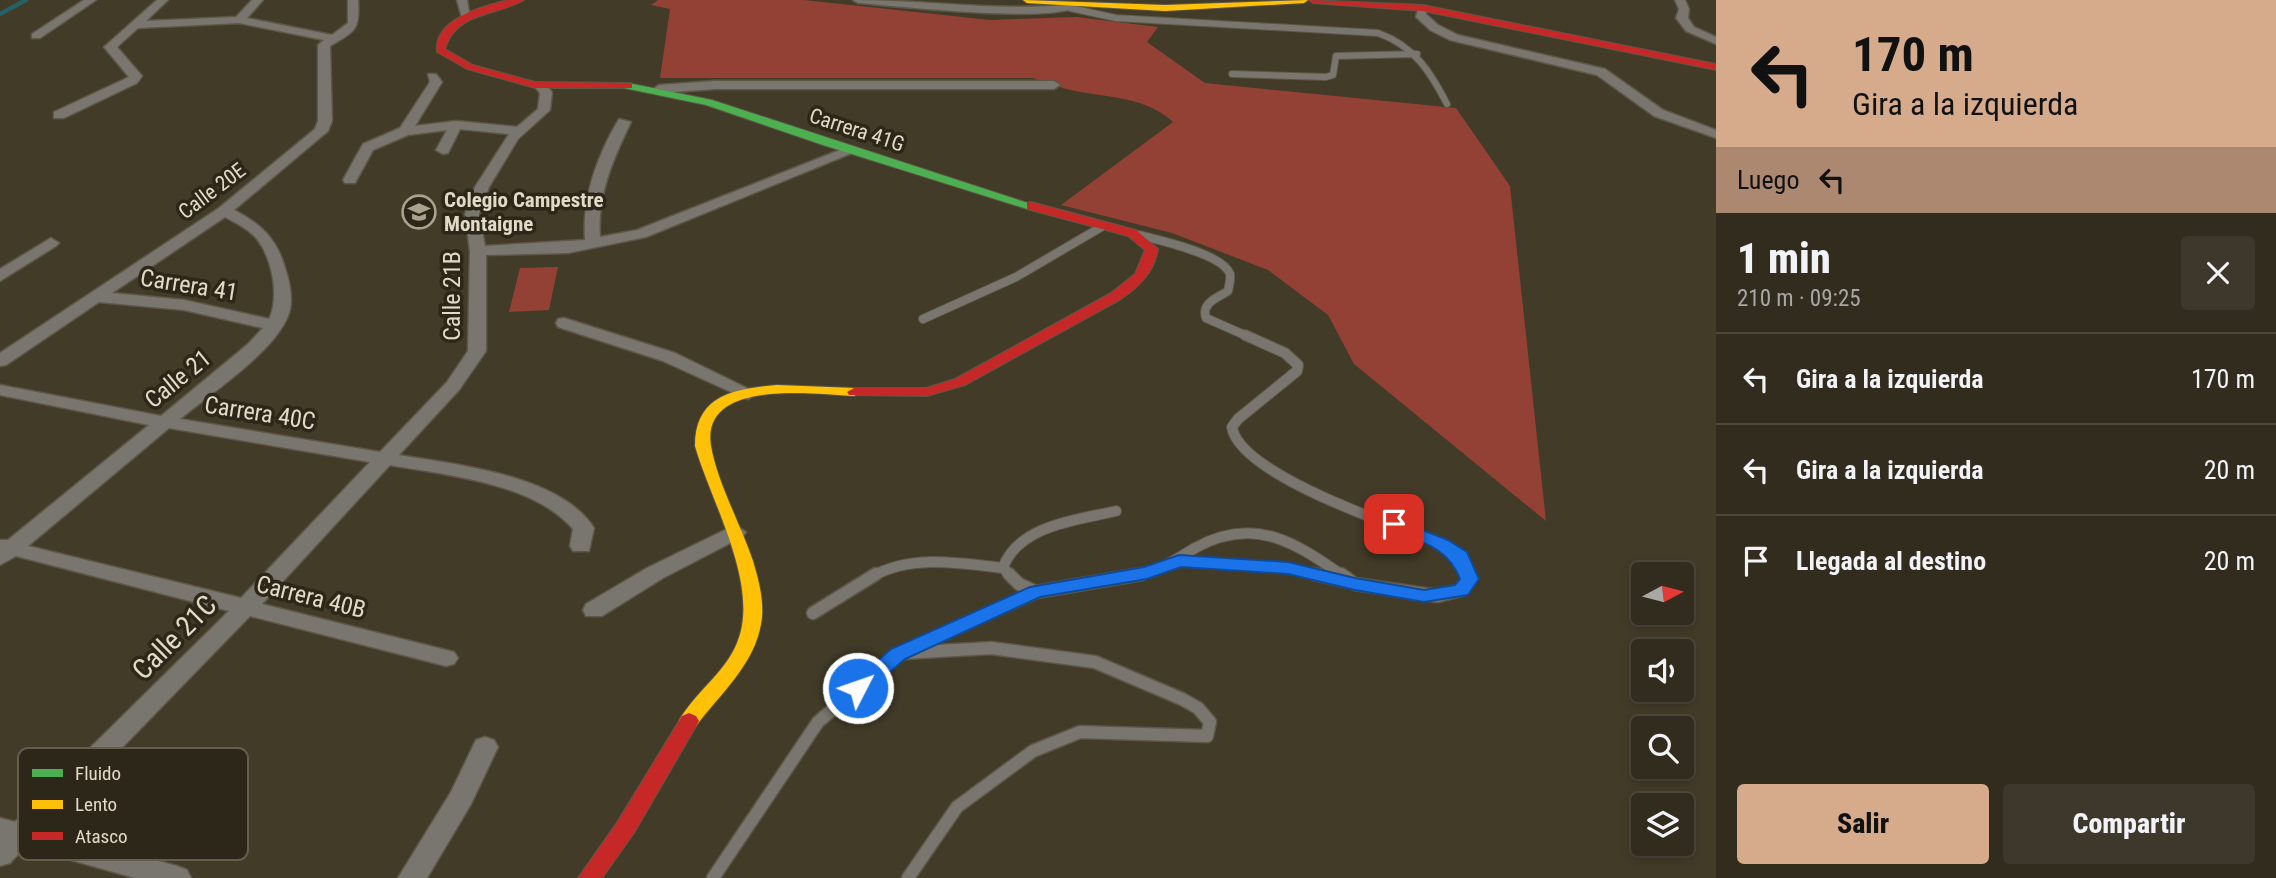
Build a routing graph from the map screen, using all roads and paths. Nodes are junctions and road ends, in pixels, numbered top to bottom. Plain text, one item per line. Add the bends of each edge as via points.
1 (91, 0) edge
2 (163, 0) edge
3 (258, 0) edge
4 (353, 0) edge
5 (520, 0) edge
6 (858, 0) edge
7 (1304, 0) edge
8 (1313, 0) edge
9 (1681, 0) edge
10 (1035, 1) edge
11 (1233, 3) edge
12 (1428, 4) edge
13 (1071, 7) junction
14 (464, 8) edge
15 (239, 20) junction
16 (133, 25) junction
17 (36, 36) dead end
18 (330, 38) junction
19 (1716, 41) edge
20 (1417, 54) junction
21 (1716, 60) edge
22 (1716, 67) edge
23 (1232, 74) dead end
24 (432, 77) dead end
25 (1054, 85) dead end
26 (540, 86) junction
27 (659, 89) junction
28 (1447, 104) dead end
29 (59, 115) dead end
30 (624, 122) dead end
31 (456, 125) junction
32 (405, 131) junction
33 (520, 131) junction
34 (1716, 134) edge
35 (443, 150) dead end
36 (850, 151) junction
37 (350, 180) dead end
38 (223, 211) junction
39 (1104, 226) junction
40 (1132, 233) junction
41 (51, 243) dead end
42 (593, 244) junction
43 (478, 251) junction
44 (0, 276) edge
45 (96, 297) junction
46 (923, 319) dead end
47 (564, 323) dead end
48 (274, 325) junction
49 (0, 361) edge
50 (0, 390) edge
51 (748, 393) junction
52 (164, 422) junction
53 (388, 459) junction
54 (1116, 511) dead end
55 (735, 532) junction
56 (581, 546) dead end
57 (4, 551) edge
58 (1179, 561) junction
59 (1003, 568) junction
60 (1355, 584) junction
61 (1036, 592) junction
62 (245, 608) junction
63 (594, 610) dead end
64 (813, 613) dead end
65 (898, 654) junction
66 (446, 658) dead end
67 (485, 747) dead end
68 (98, 748) edge
69 (9, 832) edge
70 (0, 855) edge
71 (111, 860) edge
72 (177, 878) edge
73 (412, 878) edge
74 (589, 878) edge
75 (713, 878) edge
76 (908, 878) edge

1 - 17 street
2 - 16 street
3 - 15 street
4 - 18 street via 354,23
5 - 14 main road
6 - 13 street via 1025,12
7 - 11 main road
8 - 12 main road
9 - 19 street via 1682,18 1690,29
10 - 13 main road
11 - 13 main road
12 - 21 main road
12 - 22 main road
12 - 34 street via 1420,15 1442,31 1478,44 1600,72 1621,81 1655,112
13 - 20 lane via 1116,18 1378,33 1407,44
14 - 26 main road via 443,39 441,53 454,62
15 - 16 street
15 - 18 street
16 - 29 street via 110,47 131,67 136,76 133,80
18 - 38 street, Calle 20E via 324,44 325,121 321,131
20 - 23 lane via 1345,54 1336,57 1333,75 1326,77
20 - 28 lane
24 - 32 street via 436,82
25 - 27 street
26 - 27 main road, Carrera 41G via 584,83
26 - 33 street, Calle 21B via 546,92 544,110
27 - 36 main road, Carrera 41G
30 - 42 street via 596,180 590,217
31 - 32 street
31 - 33 street
31 - 35 street
32 - 37 street via 368,147
33 - 43 street, Calle 21B via 482,187 472,214
36 - 39 main road, Carrera 41G
36 - 42 street via 641,234
38 - 45 street, Calle 20E
38 - 48 street, Calle 21 via 265,238 284,289 281,313
39 - 40 main road, Carrera 41G
39 - 46 lane via 993,290
40 - 51 main road, Carrera 41G via 1152,249 1151,264 1126,290 963,381 928,392 897,394
40 - 60 lane via 1227,269 1228,291 1207,304 1206,318 1285,353 1298,365 1297,371 1238,419 1232,428 1234,441 1298,485 1442,544 1461,556 1469,579 1461,590 1438,596
41 - 44 street
42 - 43 street
43 - 53 street, Calle 21B via 477,351 453,386
45 - 48 street, Carrera 41 via 184,305
45 - 49 street, Calle 20E
47 - 51 street via 669,357
48 - 52 street, Calle 21 via 253,349
50 - 52 street, Carrera 40C
51 - 55 main road via 721,403 706,421 701,440 713,484
52 - 53 street, Carrera 40C
52 - 57 street, Calle 21
53 - 56 street, Carrera 40C via 471,473 533,492 572,513 584,528
53 - 62 street, Calle 21C
54 - 59 lane via 1023,540 1011,549
55 - 63 street
55 - 74 main road via 751,630 741,652 687,720 624,830
57 - 62 street, Carrera 40B
58 - 60 lane via 1288,568
58 - 60 lane via 1196,548 1255,531 1303,547
58 - 61 lane via 1147,573
59 - 61 lane via 1019,584
59 - 64 lane via 933,562 907,565 881,572
61 - 65 lane
62 - 66 street, Carrera 40B
62 - 68 street, Calle 21C
65 - 75 lane via 818,722
65 - 76 lane via 990,648 1095,662 1182,699 1210,722 1207,736 1080,732 1033,751 957,807
67 - 73 street via 463,797
69 - 70 street, Calle 21C
71 - 72 street

